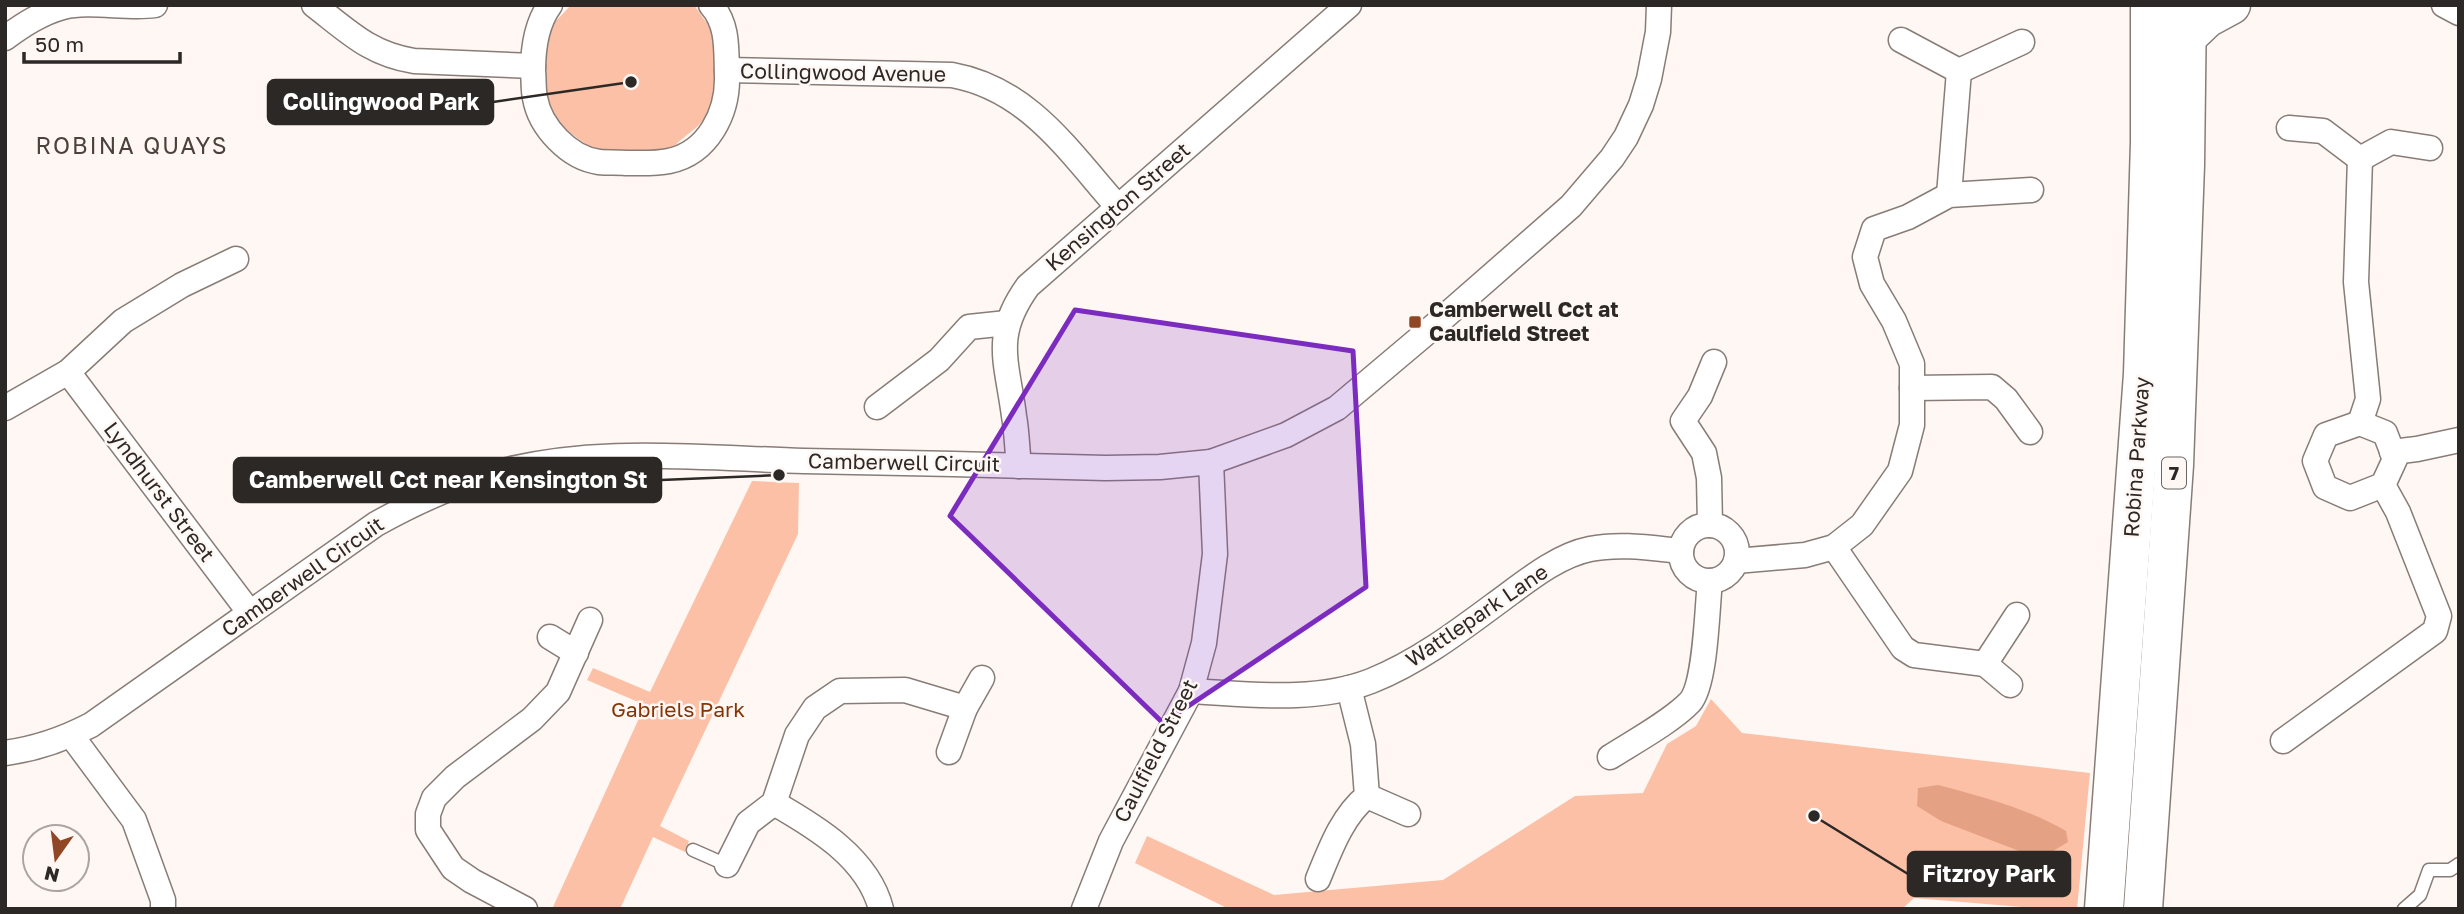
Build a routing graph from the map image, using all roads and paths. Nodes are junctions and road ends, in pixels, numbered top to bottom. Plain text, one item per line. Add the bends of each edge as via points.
1 (155, 5) edge
2 (314, 5) edge
3 (550, 5) edge
4 (711, 5) edge
5 (1349, 5) edge
6 (1658, 5) edge
7 (2150, 5) edge
8 (2231, 5) edge
9 (2444, 5) edge
10 (2459, 13) edge
11 (2187, 21) edge
12 (5, 38) edge
13 (1901, 40) dead end
14 (2022, 43) dead end
15 (533, 66) junction
16 (727, 70) junction
17 (1959, 71) junction
18 (2289, 128) dead end
19 (2430, 148) dead end
20 (2360, 159) junction
21 (2031, 190) dead end
22 (1949, 195) junction
23 (1118, 207) junction
24 (236, 260) dead end
25 (1007, 323) junction
26 (1714, 362) dead end
27 (68, 372) junction
28 (1912, 388) junction
29 (877, 407) dead end
30 (5, 408) edge
31 (2360, 423) junction
32 (2030, 432) dead end
33 (2459, 440) edge
34 (2392, 452) junction
35 (1211, 461) junction
36 (1019, 466) junction
37 (2383, 485) junction
38 (1710, 525) junction
39 (1834, 547) junction
40 (1681, 551) junction
41 (1736, 561) junction
42 (1710, 581) junction
43 (250, 613) junction
44 (2017, 615) dead end
45 (590, 620) dead end
46 (550, 637) dead end
47 (576, 653) junction
48 (1984, 664) junction
49 (982, 678) dead end
50 (2010, 685) dead end
51 (1349, 688) junction
52 (1191, 691) junction
53 (965, 708) junction
54 (72, 735) junction
55 (2283, 741) dead end
56 (948, 752) dead end
57 (5, 753) edge
58 (1610, 757) dead end
59 (1367, 796) junction
60 (774, 803) junction
61 (1408, 814) dead end
62 (693, 850) dead end
63 (2459, 864) edge
64 (727, 865) joint
65 (1318, 879) dead end
66 (163, 909) edge
67 (525, 909) edge
68 (881, 909) edge
69 (1084, 909) edge
70 (2104, 909) edge
71 (2143, 909) edge
72 (2404, 909) edge

1 - 12 street via 65,7 33,19
2 - 15 street via 370,47 397,58
3 - 15 street, Collingwood Avenue via 537,30
4 - 16 street, Collingwood Avenue via 723,25
5 - 23 street, Kensington Street
6 - 35 street, Camberwell Circuit via 1654,55 1641,105 1612,158 1571,206 1337,408 1286,435
7 - 70 main road, Robina Parkway / 7 via 2143,374
8 - 11 main road via 2207,18
9 - 10 street
11 - 71 main road, Robina Parkway / 7 via 2174,465
13 - 17 street
14 - 17 street
15 - 16 street, Collingwood Avenue via 535,99 545,124 565,145 598,162 648,163 682,157 694,149 722,116
16 - 23 street, Collingwood Avenue via 940,74 985,83 1038,118
17 - 22 street
18 - 20 street via 2323,131
19 - 20 street via 2391,142
20 - 31 street via 2356,282 2368,399
21 - 22 street
22 - 28 street via 1874,229 1865,257 1872,285 1912,364
23 - 25 street, Kensington Street via 1028,286
24 - 27 street via 181,285 123,321
25 - 29 street via 969,327 939,360
25 - 36 street, Kensington Street via 1005,366
26 - 38 street via 1683,421 1704,453
27 - 30 street
27 - 43 street, Lyndhurst Street
28 - 32 street via 1992,387
28 - 39 street via 1912,425 1900,471 1862,525
31 - 34 street via 2385,433
31 - 37 street via 2326,435 2315,461 2325,487 2350,498
33 - 34 street
34 - 37 street via 2395,459
35 - 36 street, Camberwell Circuit via 1160,467
35 - 52 street, Caulfield Street via 1215,554 1204,643
36 - 43 street, Camberwell Circuit via 606,457 490,474 414,504 341,547
37 - 55 street via 2439,616 2435,631
38 - 40 street via 1692,530
38 - 41 street via 1729,533
39 - 41 street via 1805,555
39 - 48 street via 1903,648 1914,655
40 - 42 street via 1686,570
40 - 51 street, Wattlepark Lane via 1616,545 1588,549 1552,565 1411,662
41 - 42 street via 1728,574
42 - 58 street via 1702,666 1691,701
43 - 54 street, Camberwell Circuit
44 - 48 street
45 - 47 street
46 - 47 street
47 - 67 street via 558,692 532,719 454,777 434,797 428,814 428,830 453,868
48 - 50 street
49 - 53 street
51 - 52 street, Wattlepark Lane via 1275,695
51 - 59 street via 1363,744
52 - 69 street, Caulfield Street via 1111,841
53 - 56 street
53 - 60 street via 905,690 840,691 815,708 797,735
54 - 57 street, Camberwell Circuit
54 - 66 street via 134,820
59 - 61 street
59 - 65 street via 1344,823
60 - 64 street via 748,823
60 - 68 street via 836,843 860,869
62 - 64 lane
63 - 72 lane via 2450,870 2429,870 2420,895

